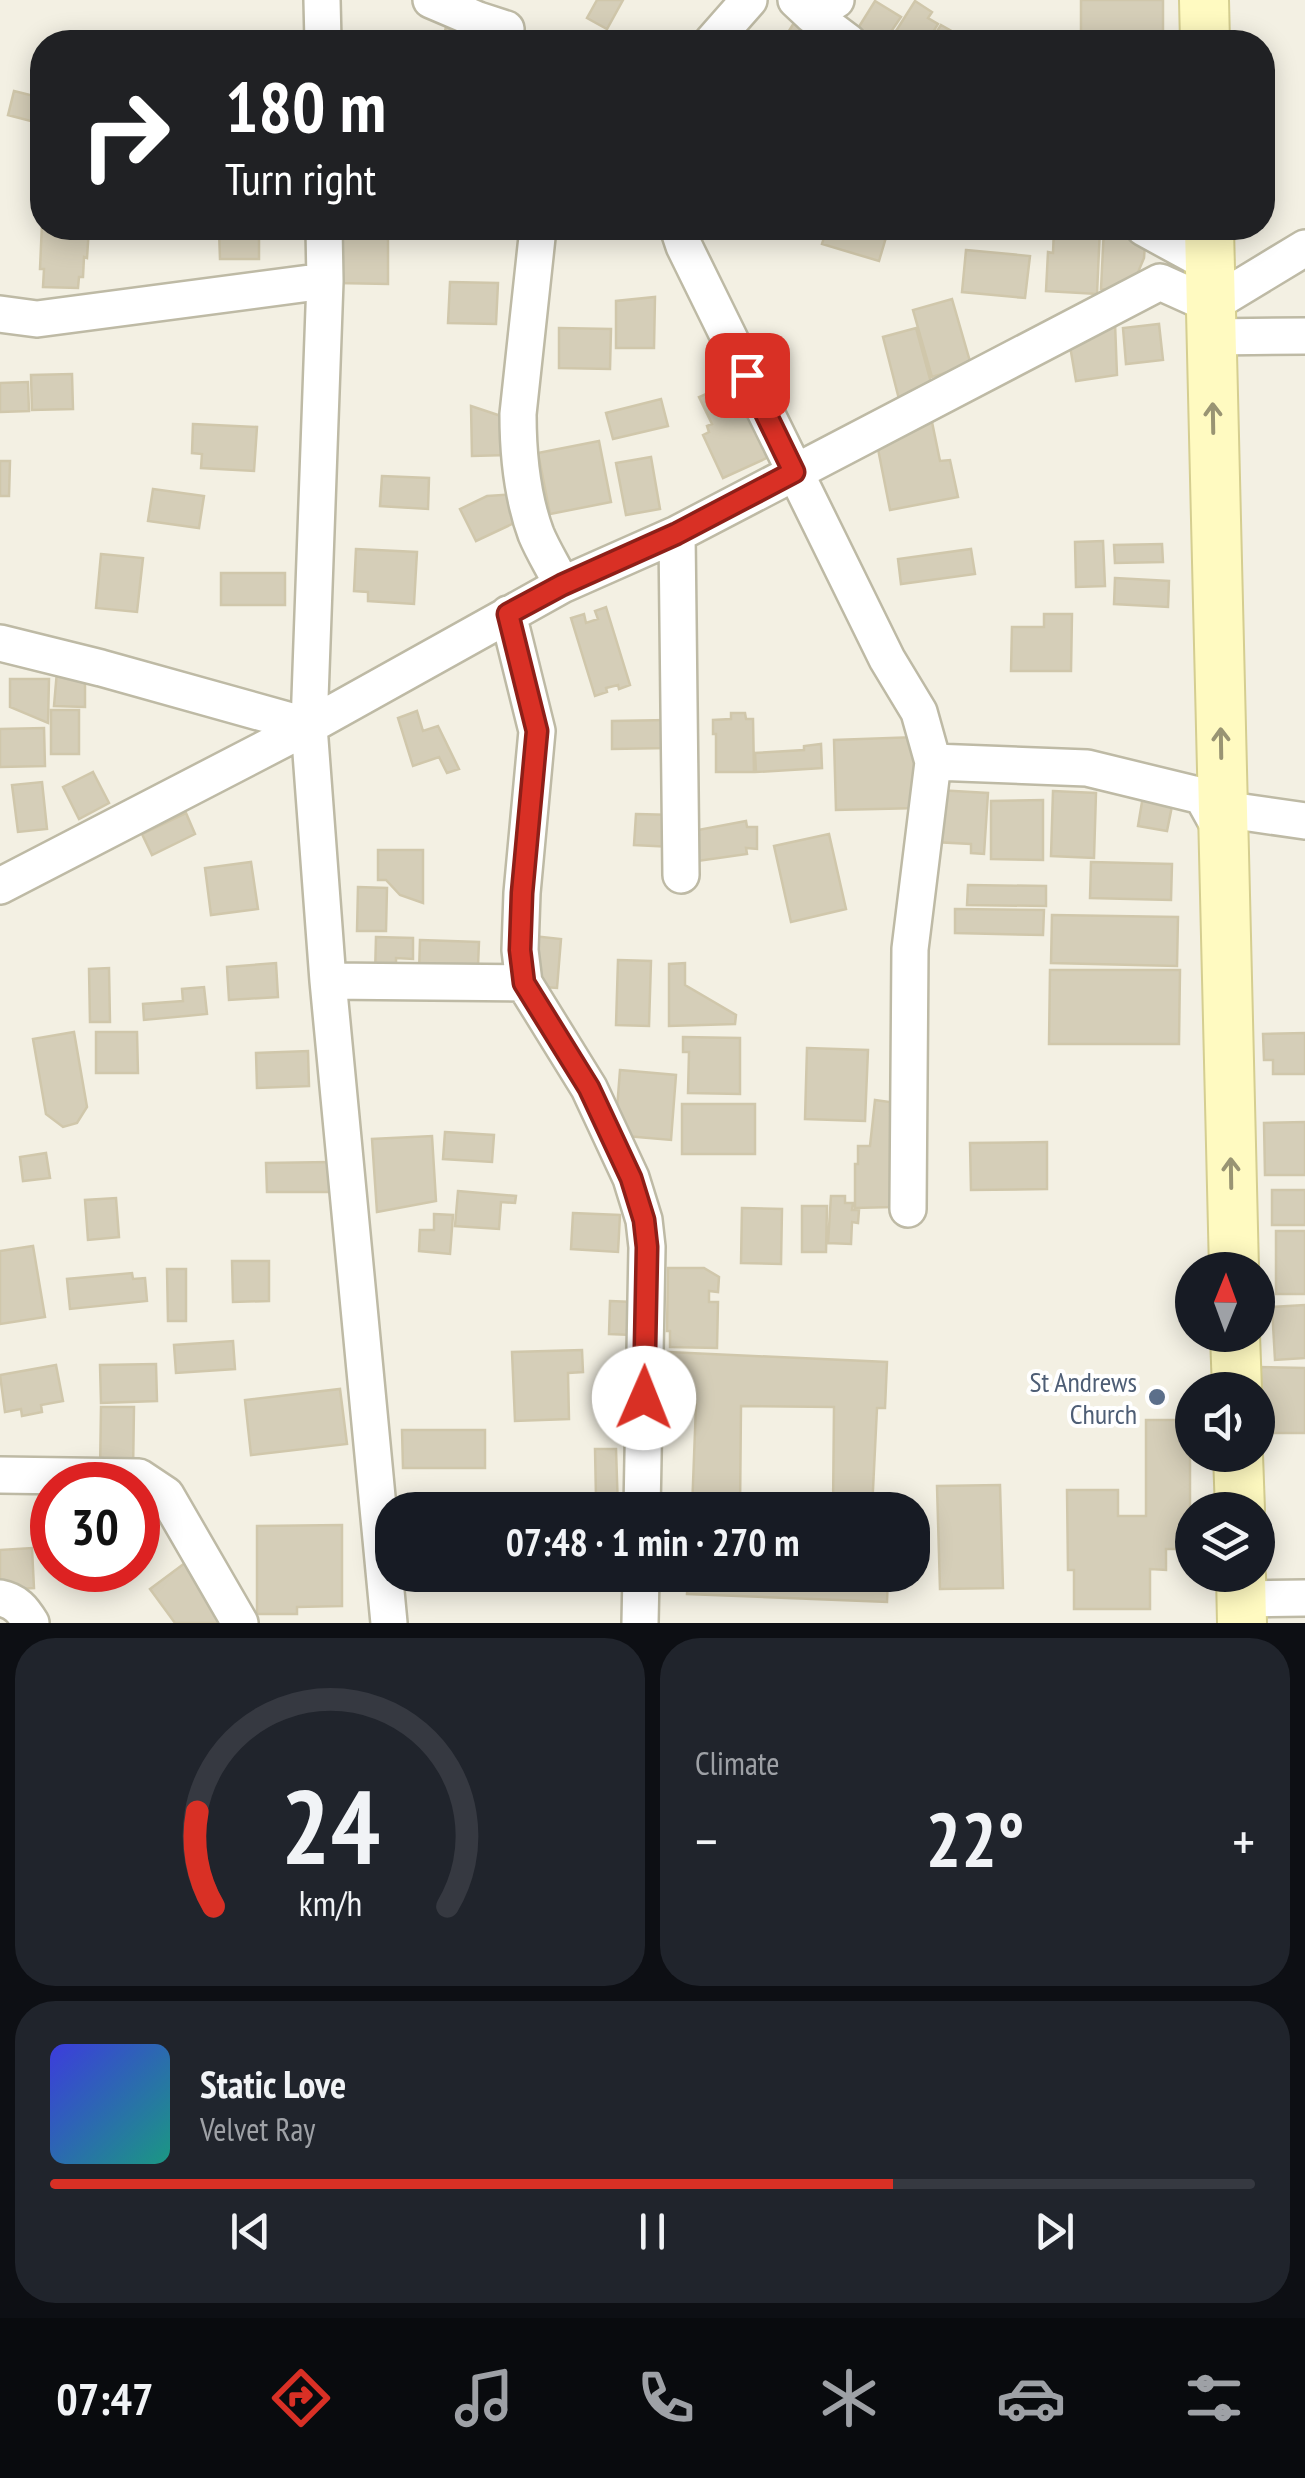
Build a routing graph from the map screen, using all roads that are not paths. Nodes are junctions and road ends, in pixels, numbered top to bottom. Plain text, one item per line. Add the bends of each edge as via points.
1 (322, 0) edge
2 (431, 0) edge
3 (749, 0) edge
4 (1204, 0) edge
5 (815, 5) edge
6 (323, 30) edge
7 (506, 30) dead end
8 (723, 30) edge
9 (837, 30) edge
10 (1205, 30) edge
11 (324, 240) edge
12 (537, 240) edge
13 (682, 240) edge
14 (1158, 240) edge
15 (1305, 248) edge
16 (325, 282) junction
17 (1210, 283) edge
18 (0, 314) edge
19 (1305, 336) edge
20 (794, 472) junction
21 (676, 534) junction
22 (562, 585) junction
23 (508, 614) junction
24 (0, 643) edge
25 (309, 726) junction
26 (934, 762) junction
27 (1222, 821) junction
28 (1305, 821) edge
29 (681, 874) dead end
30 (0, 886) edge
31 (328, 981) junction
32 (524, 983) junction
33 (908, 1209) dead end
34 (1234, 1252) edge
35 (0, 1475) edge
36 (642, 1492) edge
37 (641, 1592) edge
38 (0, 1598) edge
39 (1305, 1598) edge
40 (1242, 1599) edge
41 (31, 1623) edge
42 (240, 1623) edge
43 (389, 1623) edge
44 (640, 1623) edge

1 - 6 street
2 - 7 street
3 - 8 street
4 - 10 main road
5 - 9 street
11 - 16 street
12 - 22 street via 518,442 537,535
13 - 20 street
14 - 17 street
15 - 17 street
16 - 18 street via 37,319
16 - 25 street
17 - 19 street
17 - 20 street via 1160,282
27 -> 17 main road
20 - 21 street
20 - 26 street via 918,712
21 - 22 street
21 - 29 street
22 - 23 street
23 - 25 street
23 - 32 street via 537,731 522,893
24 - 25 street
25 - 30 street
25 - 31 street
26 - 27 street via 1086,768 1202,796
26 - 33 street via 910,949
27 - 28 street
34 -> 27 main road
31 - 32 street
31 - 43 street
32 - 36 street via 589,1088 644,1220
35 - 42 street via 139,1477 154,1485 166,1494
37 - 44 street
38 - 41 street via 22,1608
39 - 40 street

